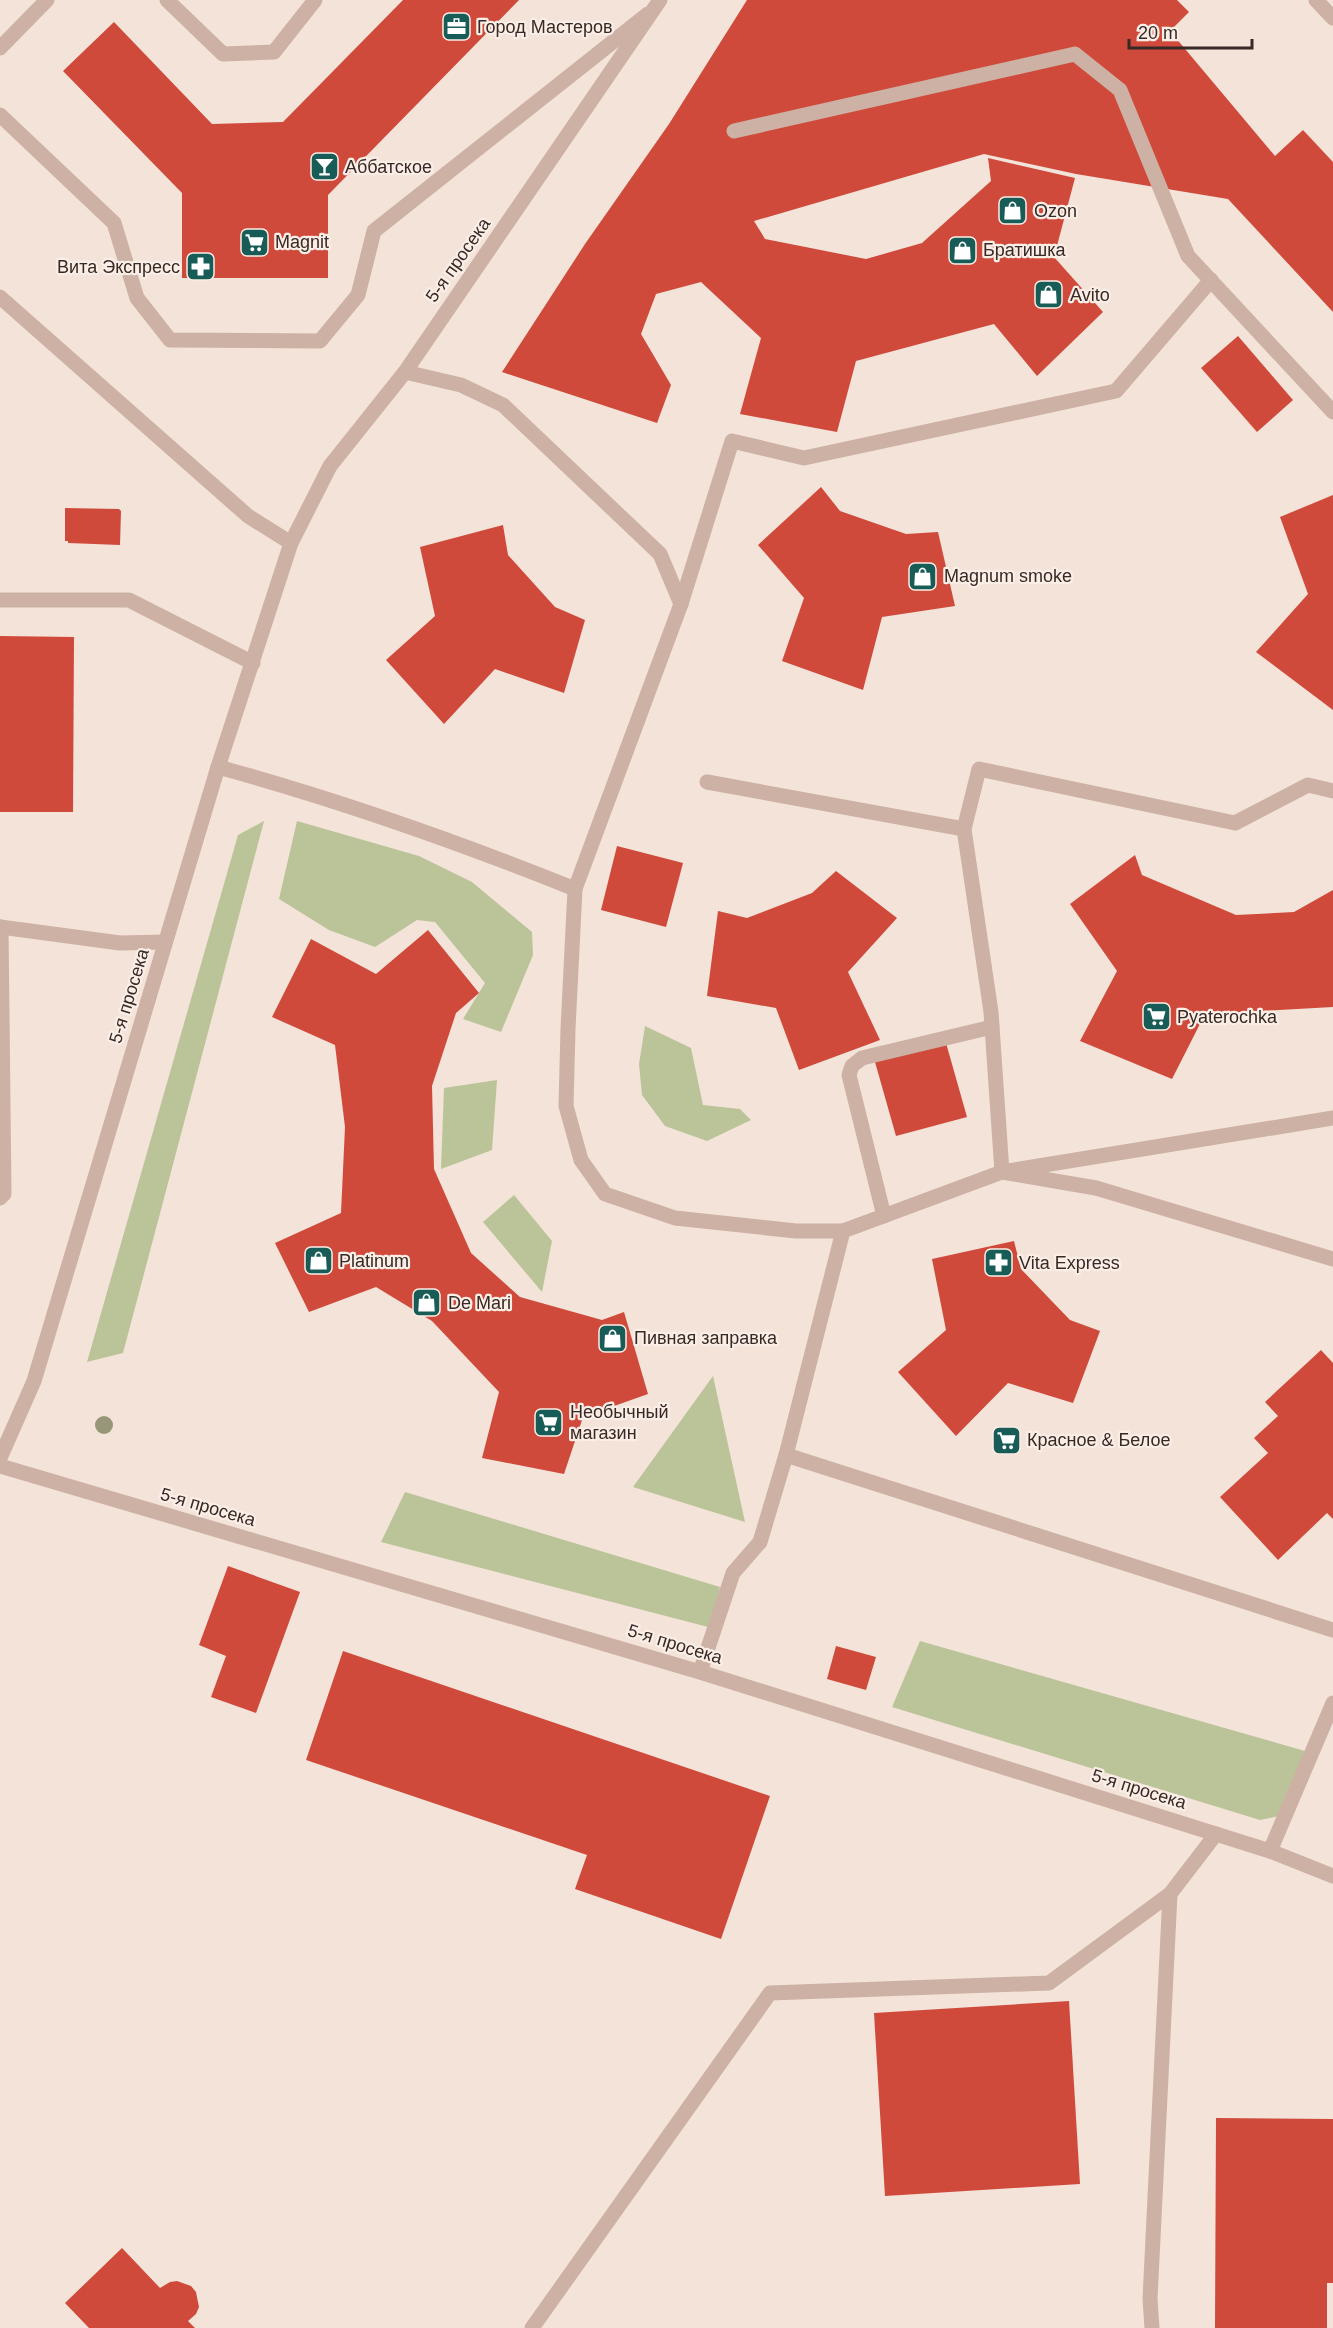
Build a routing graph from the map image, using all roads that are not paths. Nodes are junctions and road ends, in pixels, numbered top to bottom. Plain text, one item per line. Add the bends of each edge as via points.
1 (47, 0) edge
2 (166, 0) edge
3 (315, 0) edge
4 (1316, 0) edge
5 (657, 4) edge
6 (1333, 18) edge
7 (0, 48) edge
8 (0, 115) edge
9 (734, 130) dead end
10 (1211, 280) junction
11 (0, 297) edge
12 (405, 372) junction
13 (1333, 412) edge
14 (291, 543) junction
15 (0, 600) edge
16 (681, 604) junction
17 (253, 663) junction
18 (218, 767) junction
19 (706, 782) dead end
20 (1333, 791) edge
21 (964, 829) junction
22 (574, 889) junction
23 (0, 927) edge
24 (165, 942) junction
25 (992, 1027) junction
26 (1333, 1118) edge
27 (1002, 1172) junction
28 (0, 1198) edge
29 (884, 1216) junction
30 (843, 1231) junction
31 (1333, 1259) edge
32 (786, 1455) junction
33 (0, 1458) edge
34 (0, 1466) edge
35 (1333, 1630) edge
36 (700, 1672) junction
37 (1333, 1703) edge
38 (1216, 1834) junction
39 (1270, 1851) junction
40 (1333, 1876) edge
41 (1170, 1894) junction
42 (532, 2328) edge
43 (1152, 2328) edge

1 - 7 street
2 - 3 street via 223,54 274,52
4 - 6 street
5 - 8 street via 374,231 358,295 320,341 170,340 137,298 114,223
5 - 12 street, 5-я просека
9 - 10 street via 1075,54 1120,90 1188,256
10 - 13 street
10 - 16 street via 1116,392 804,458 732,441
11 - 14 street via 248,516
12 - 14 street, 5-я просека via 330,466
12 - 16 street via 461,385 503,405 660,554
14 - 17 street, 5-я просека
15 - 17 street via 129,600
16 - 22 street
17 - 18 street, 5-я просека
18 - 22 street via 283,784
18 - 24 street, 5-я просека
19 - 21 street
20 - 21 street via 1308,785 1235,823 979,770
21 - 25 street
22 - 30 street via 566,1106 581,1160 605,1194 675,1218 796,1231
23 - 24 street via 120,943
23 - 28 street via 4,1194
24 - 33 street, 5-я просека via 34,1381
25 - 27 street
25 - 29 street via 862,1058 852,1066 849,1075
26 - 27 street
27 - 29 street
27 - 31 street via 1096,1188
29 - 30 street
30 - 32 street
32 - 35 street
32 - 36 street via 760,1542 733,1573
34 - 36 street, 5-я просека
36 - 38 street, 5-я просека
37 - 39 street
38 - 39 street, 5-я просека
38 - 41 street
39 - 40 street, 5-я просека
41 - 42 street via 1049,1983 770,1994
41 - 43 street via 1150,2299

